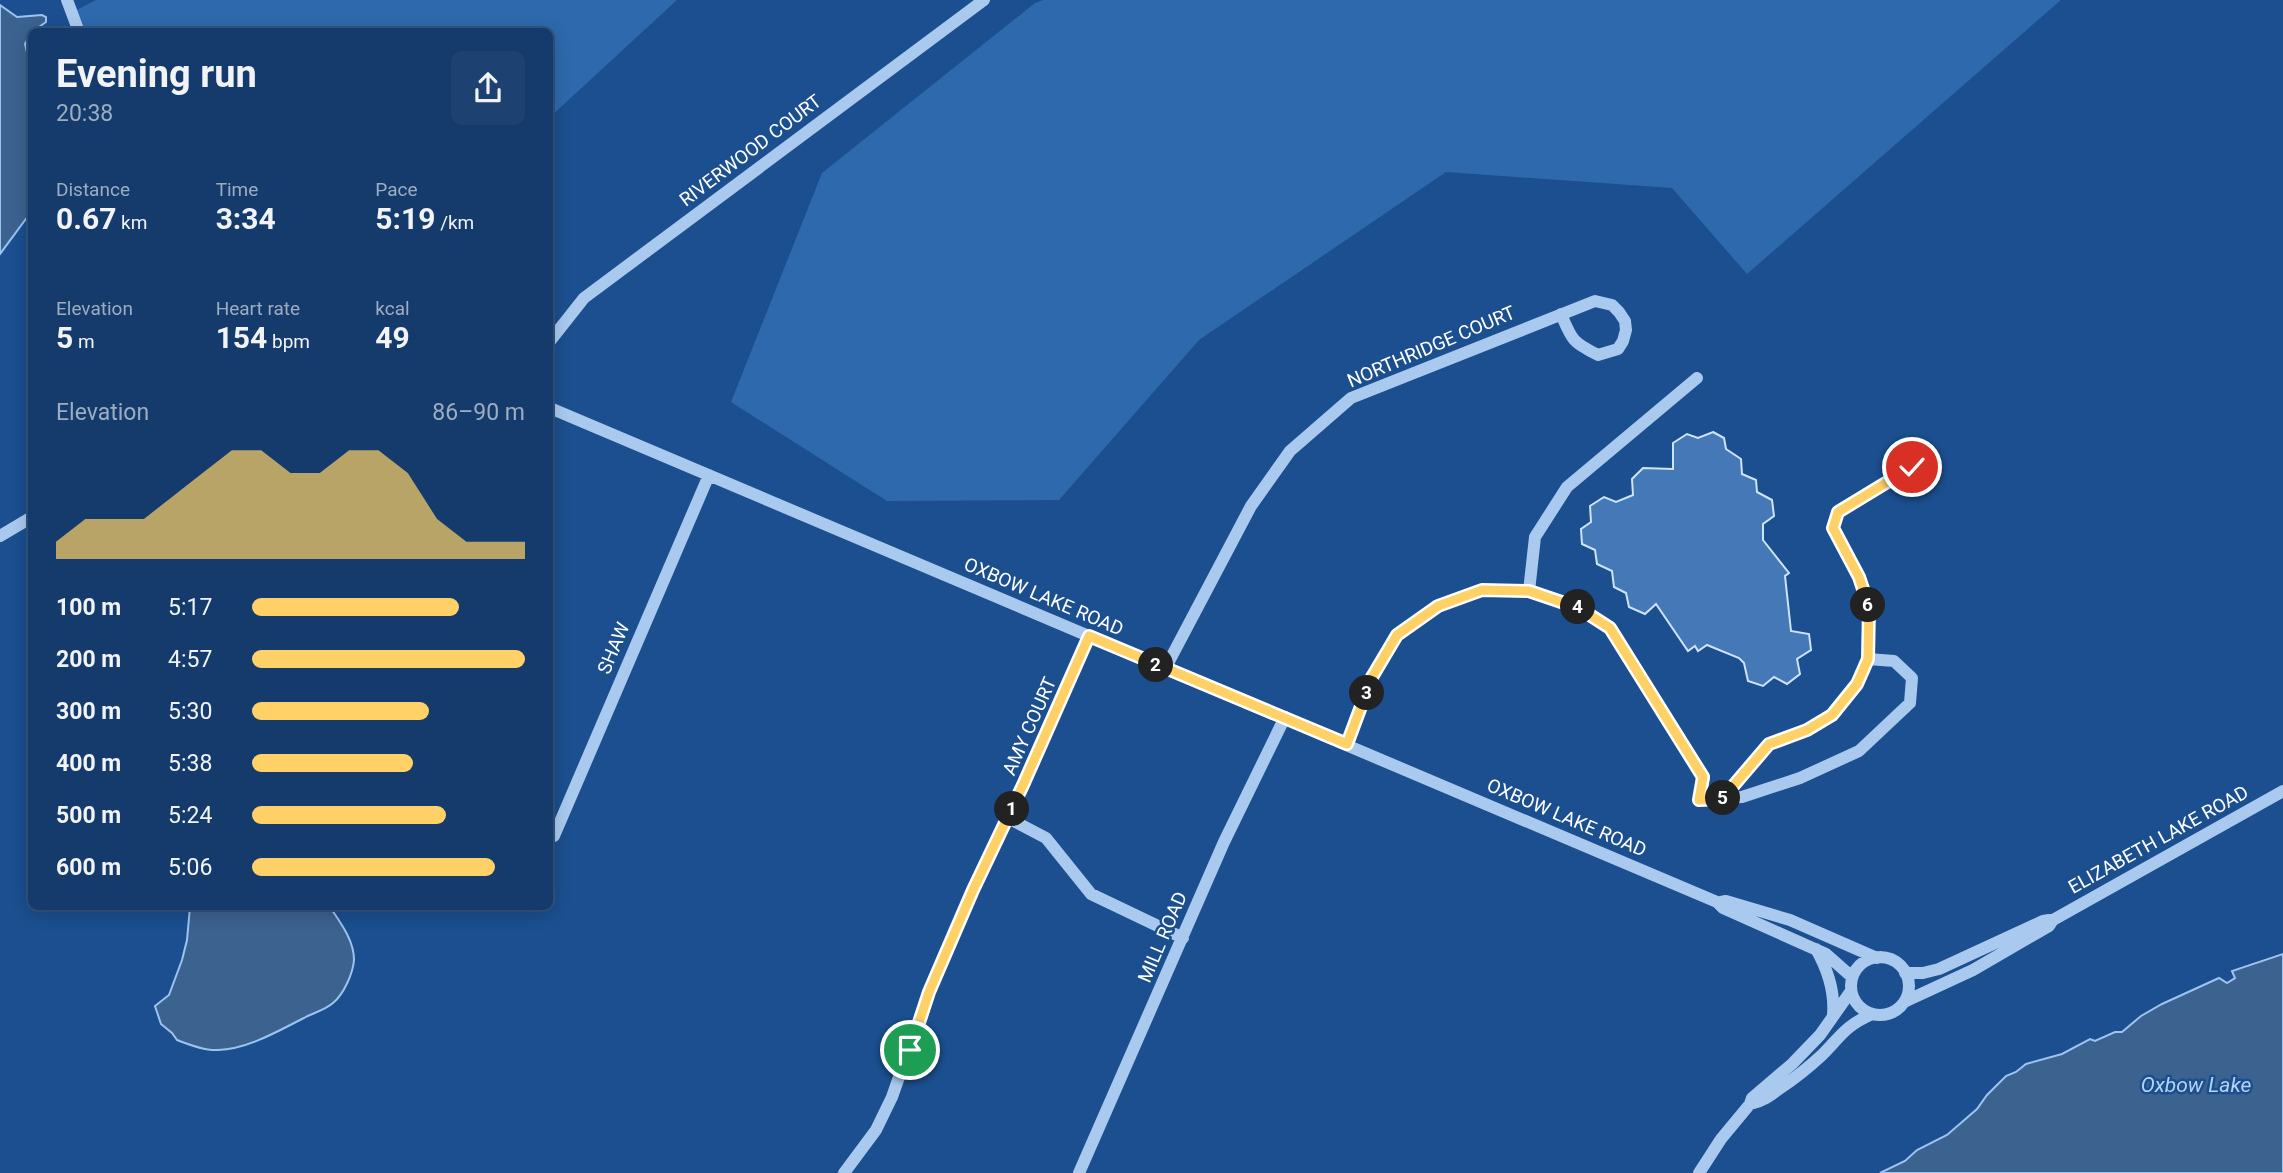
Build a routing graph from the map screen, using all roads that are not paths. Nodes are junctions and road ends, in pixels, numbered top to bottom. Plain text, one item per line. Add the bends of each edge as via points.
1 (67, 0) edge
2 (984, 0) edge
3 (78, 28) edge
4 (1561, 314) junction
5 (553, 337) edge
6 (1697, 378) dead end
7 (553, 409) edge
8 (1912, 467) dead end
9 (709, 475) junction
10 (28, 519) edge
11 (0, 536) edge
12 (1529, 591) junction
13 (1089, 636) junction
14 (1868, 659) junction
15 (1165, 669) junction
16 (1285, 718) junction
17 (1347, 744) junction
18 (2283, 791) edge
19 (1722, 799) junction
20 (1008, 818) junction
21 (554, 836) dead end
22 (1717, 902) junction
23 (2053, 920) junction
24 (1183, 937) junction
25 (1816, 949) junction
26 (1877, 958) junction
27 (1905, 973) junction
28 (1852, 977) junction
29 (1851, 991) junction
30 (1906, 1001) junction
31 (1872, 1014) junction
32 (1833, 1018) junction
33 (1750, 1104) junction
34 (844, 1173) edge
35 (1079, 1173) edge
36 (1699, 1173) edge

1 - 3 street
2 - 5 street, RIVERWOOD COURT via 584,298
4 - 4 street, NORTHRIDGE COURT via 1595,301 1612,305 1625,321 1623,341 1618,349 1598,355 1576,344
4 - 15 street, NORTHRIDGE COURT via 1351,398 1290,451 1251,506
6 - 12 street via 1567,487 1535,537
7 - 9 street, OXBOW LAKE ROAD
8 - 14 street via 1838,512 1833,528 1869,607
9 - 13 street, OXBOW LAKE ROAD
9 - 21 street, SHAW
10 - 11 street
12 - 17 street via 1482,590 1438,606 1397,635 1372,677
12 - 19 street via 1579,608 1610,628 1703,777 1699,800
13 - 15 street, OXBOW LAKE ROAD
13 - 20 street, AMY COURT
14 - 19 street via 1857,684 1832,715 1769,744
14 - 19 street via 1894,661 1912,678 1910,703 1859,751 1800,778
15 - 16 street, OXBOW LAKE ROAD
16 - 17 street, OXBOW LAKE ROAD
16 - 24 street, MILL ROAD
17 - 22 street, OXBOW LAKE ROAD
18 - 23 street, ELIZABETH LAKE ROAD
20 - 24 street via 1046,838 1091,894
20 - 34 street, AMY COURT via 929,992 892,1097 876,1130
22 - 25 street, OXBOW LAKE ROAD
22 - 26 street, OXBOW LAKE ROAD via 1790,920
23 - 27 street, ELIZABETH LAKE ROAD via 1939,969
23 - 30 street, ELIZABETH LAKE ROAD via 1973,970
24 - 35 street, MILL ROAD
25 - 28 street, OXBOW LAKE ROAD
25 - 32 street via 1832,985
26 - 27 street via 1894,961
26 - 28 street via 1861,964
27 - 30 street via 1909,986
28 - 29 street
29 - 31 street via 1856,1003
29 - 32 street
30 - 31 street via 1890,1013
31 - 33 street via 1845,1029 1792,1080 1759,1103
32 - 33 street
33 - 36 street

